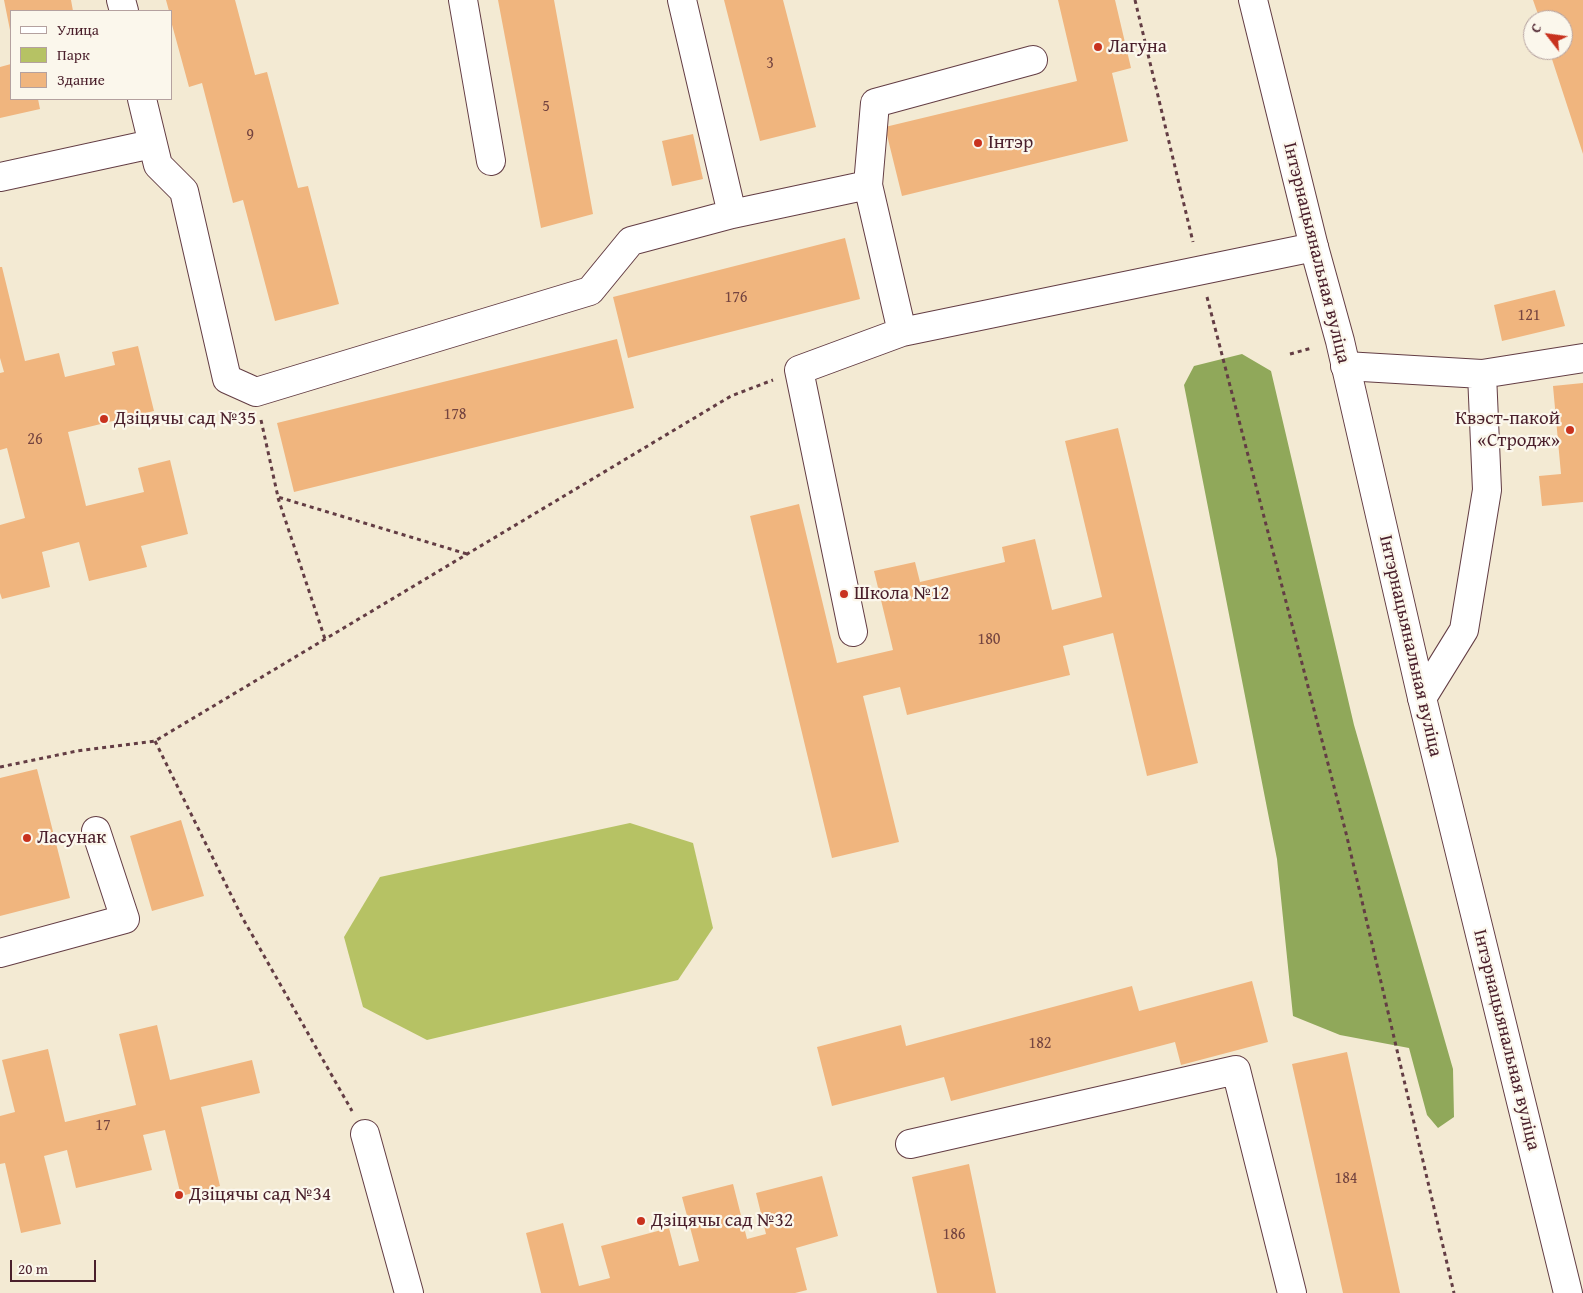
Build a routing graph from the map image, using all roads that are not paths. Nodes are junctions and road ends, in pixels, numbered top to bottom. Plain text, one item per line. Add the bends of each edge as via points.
1 (463, 0) edge
2 (682, 0) edge
3 (1253, 0) edge
4 (1033, 60) dead end
5 (142, 100) edge
6 (152, 144) junction
7 (491, 161) dead end
8 (0, 177) edge
9 (868, 186) junction
10 (732, 214) junction
11 (1314, 247) junction
12 (902, 332) junction
13 (1583, 358) edge
14 (1345, 366) junction
15 (1482, 374) junction
16 (853, 632) dead end
17 (1422, 698) junction
18 (96, 831) dead end
19 (0, 953) edge
20 (365, 1134) road end
21 (910, 1144) dead end
22 (410, 1293) edge
23 (1292, 1293) edge
24 (1568, 1293) edge

1 - 7 main road
2 - 10 main road
3 - 11 main road, Інтэрнацыянальная вуліца
4 - 9 main road via 875,103
5 - 6 main road
6 - 8 main road
6 - 10 main road via 158,165 184,192 227,379 256,392 590,291 631,241
9 - 10 main road
9 - 12 main road
11 - 12 main road
11 - 14 main road, Інтэрнацыянальная вуліца
12 - 16 main road via 799,370
13 - 15 main road
14 - 15 main road
14 - 17 main road, Інтэрнацыянальная вуліца
15 - 17 main road via 1487,490 1464,630
17 - 24 main road, Інтэрнацыянальная вуліца
18 - 19 main road via 125,919
20 - 22 main road
21 - 23 main road via 1236,1070

